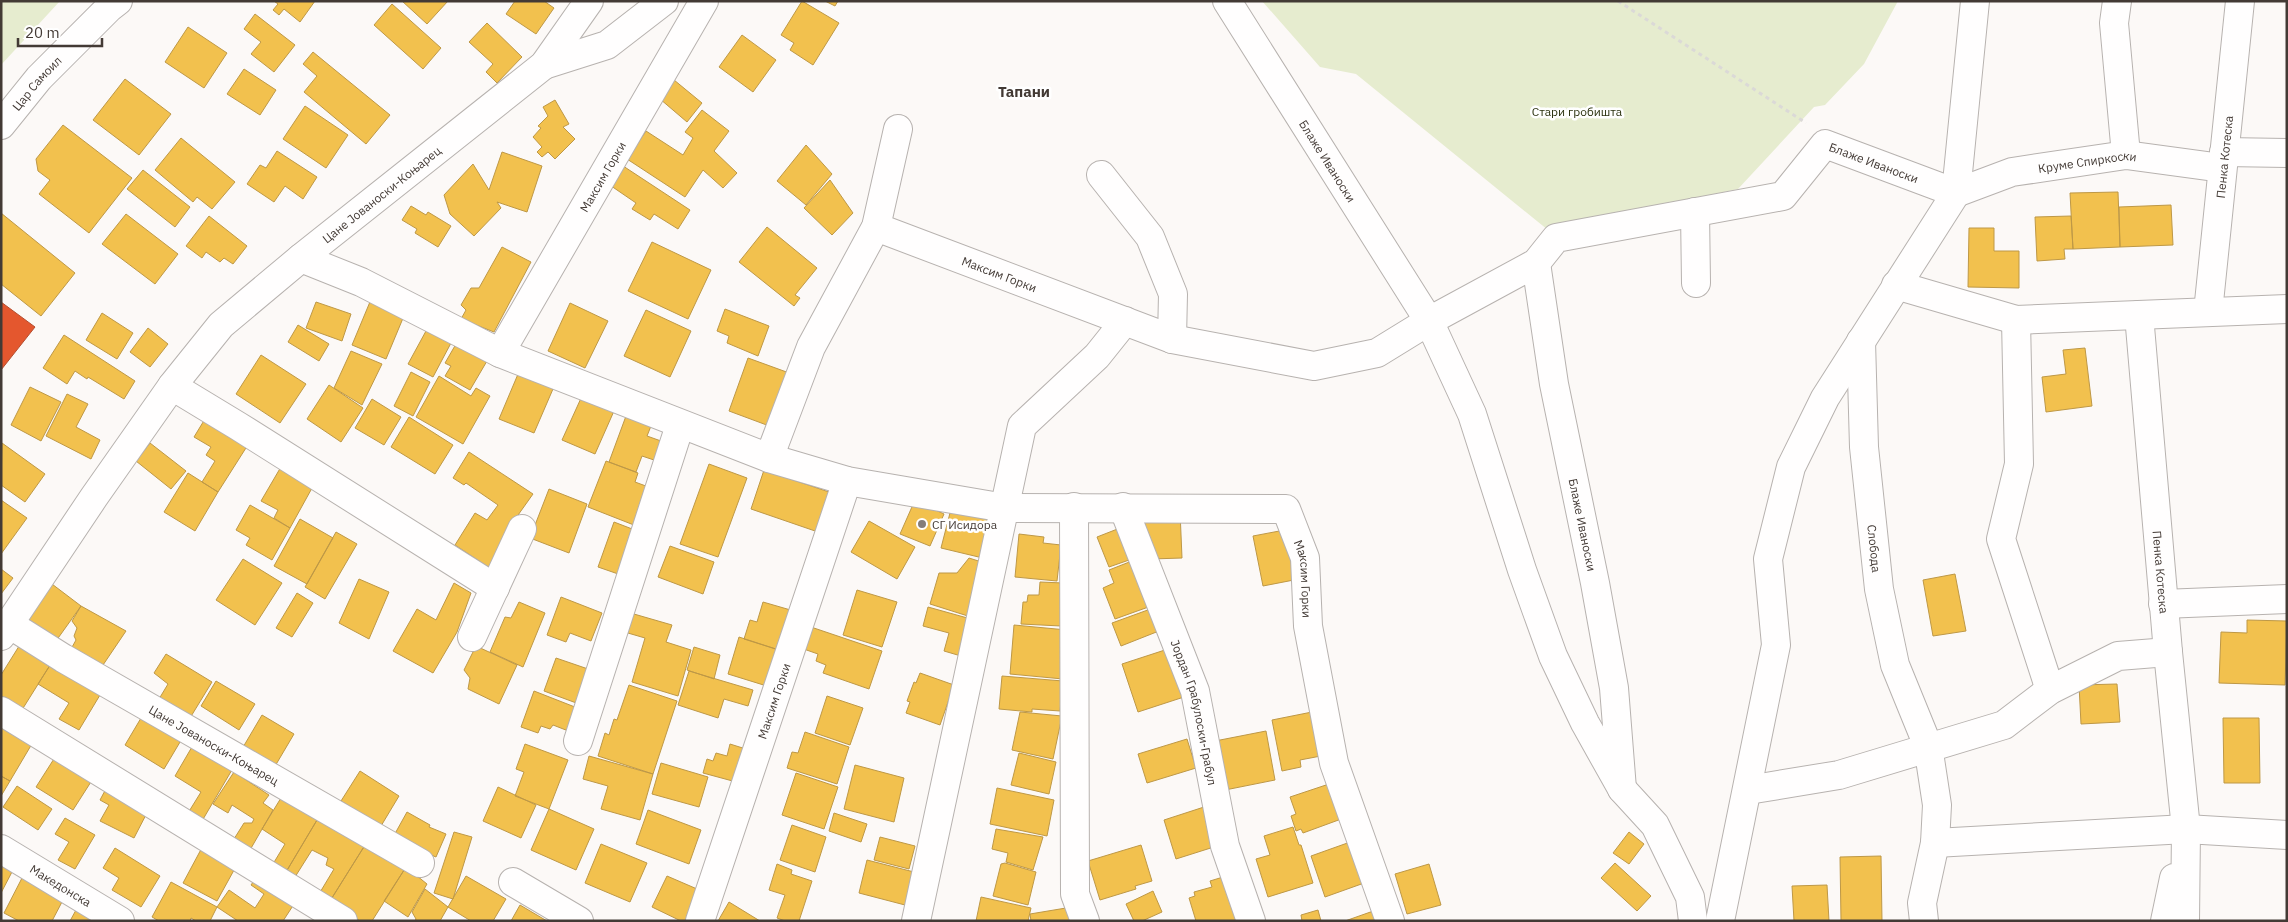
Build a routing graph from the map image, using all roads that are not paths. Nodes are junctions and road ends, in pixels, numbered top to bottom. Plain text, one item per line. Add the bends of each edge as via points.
1 (118, 1) edge
2 (589, 1) edge
3 (664, 1) edge
4 (704, 1) edge
5 (1227, 1) edge
6 (1975, 1) edge
7 (2117, 1) edge
8 (2240, 1) edge
9 (544, 65) junction
10 (1, 126) edge
11 (898, 129) dead end
12 (2287, 153) edge
13 (2126, 155) junction
14 (2223, 160) junction
15 (1101, 175) dead end
16 (1956, 193) junction
17 (1695, 212) junction
18 (876, 227) junction
19 (301, 258) junction
20 (1536, 263) junction
21 (1696, 283) dead end
22 (1896, 285) junction
23 (2287, 309) edge
24 (2208, 312) junction
25 (2139, 315) junction
26 (2016, 320) junction
27 (1125, 321) junction
28 (1430, 321) junction
29 (1172, 339) junction
30 (1861, 342) junction
31 (500, 353) junction
32 (172, 386) junction
33 (680, 424) junction
34 (769, 458) junction
35 (848, 481) junction
36 (1074, 507) junction
37 (1123, 507) junction
38 (1005, 508) junction
39 (522, 529) dead end
40 (495, 588) junction
41 (2287, 599) edge
42 (2164, 604) junction
43 (5, 630) edge
44 (472, 637) dead end
45 (2168, 652) junction
46 (2050, 690) junction
47 (1, 711) edge
48 (578, 742) dead end
49 (1928, 746) junction
50 (1622, 789) junction
51 (1748, 790) junction
52 (2186, 829) junction
53 (2287, 835) edge
54 (1935, 843) junction
55 (1, 849) edge
56 (420, 863) dead end
57 (513, 882) dead end
58 (120, 921) edge
59 (343, 921) edge
60 (579, 921) edge
61 (700, 921) edge
62 (916, 921) edge
63 (1084, 921) edge
64 (1251, 921) edge
65 (1390, 921) edge
66 (1693, 921) edge
67 (1720, 921) edge
68 (1924, 921) edge
69 (2165, 921) edge
70 (2185, 921) edge

1 - 10 street, Цар Самоил via 39,78
2 - 9 street, Цане Јованоски-Коњарец
3 - 9 street via 607,45
4 - 31 street, Максим Горки
5 - 28 street, Блаже Иваноски
6 - 16 street
7 - 13 street via 2114,22
8 - 14 street, Пенка Котеска
9 - 19 street, Цане Јованоски-Коњарец
11 - 18 street
12 - 14 street, Круме Спиркоски
13 - 14 street, Круме Спиркоски
13 - 16 street, Круме Спиркоски via 2012,172
14 - 24 street, Пенка Котеска
15 - 29 street via 1150,238 1173,294
16 - 17 street, Блаже Иваноски via 1824,144 1783,196
16 - 22 street
17 - 20 street, Блаже Иваноски via 1556,238
17 - 21 street
18 - 27 street, Максим Горки
18 - 34 street via 811,346
19 - 31 street, Максим Горки via 360,282
19 - 32 street, Цане Јованоски-Коњарец via 221,325
20 - 28 street, Блаже Иваноски
20 - 50 street, Блаже Иваноски via 1554,384 1614,688
22 - 26 street
22 - 30 street
23 - 24 street
24 - 25 street
25 - 26 street
25 - 42 street, Пенка Котеска
26 - 46 street via 2019,464 2001,539
27 - 29 street, Максим Горки
27 - 38 street via 1097,356 1022,426
28 - 29 street, Максим Горки via 1377,353 1314,366
28 - 50 street, Блаже Иваноски via 1472,414 1553,656
30 - 49 street, Слобода via 1864,447 1880,588 1895,665
30 - 51 street via 1825,398 1791,467 1768,559 1776,645
31 - 33 street, Максим Горки
32 - 40 street
32 - 43 street, Цане Јованоски-Коњарец
33 - 34 street, Максим Горки
33 - 48 street
34 - 35 street, Максим Горки
35 - 38 street, Максим Горки
35 - 61 street, Максим Горки
36 - 37 street, Максим Горки
36 - 38 street, Максим Горки
36 - 63 street via 1075,894
37 - 64 street, Јордан Грабулоски-Грабул via 1195,692 1224,846
37 - 65 street, Максим Горки via 1286,509 1305,558 1308,626 1334,763
38 - 62 street
39 - 40 street
40 - 44 street
41 - 42 street
42 - 45 street, Пенка Котеска
43 - 56 street, Цане Јованоски-Коњарец via 63,658
45 - 46 street via 2118,656
45 - 52 street, Пенка Котеска
46 - 49 street via 2004,725
47 - 59 street
49 - 51 street via 1839,775
49 - 54 street, Слобода via 1937,805
50 - 66 street, Блаже Иваноски via 1655,825 1690,897
51 - 67 street
52 - 53 street
52 - 54 street
52 - 69 street, Пенка Котеска
52 - 70 street, Пенка Котеска
54 - 68 street, Слобода via 1922,903
55 - 58 street, Македонска
57 - 60 street

